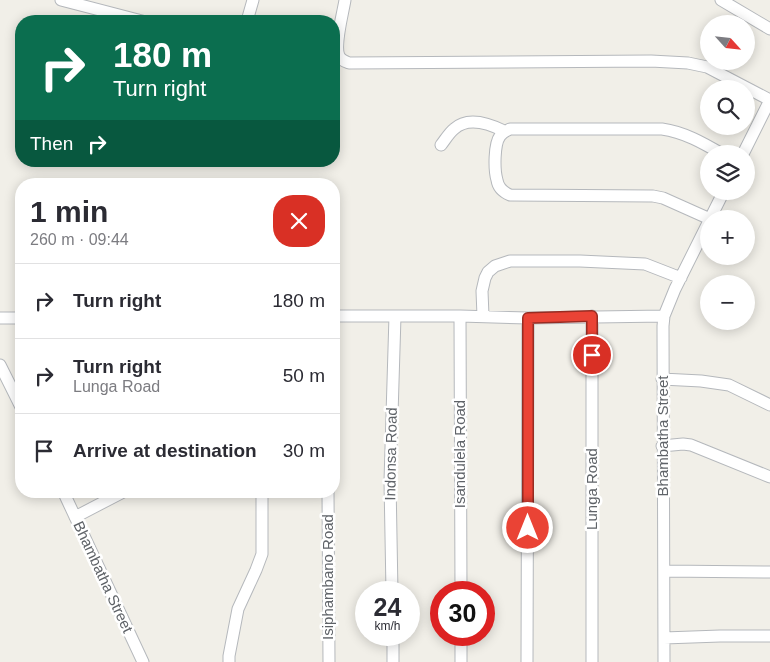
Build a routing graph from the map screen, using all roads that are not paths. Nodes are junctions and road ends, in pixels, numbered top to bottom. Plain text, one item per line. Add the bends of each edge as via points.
1 (61, 0) edge
2 (253, 0) edge
3 (345, 0) edge
4 (721, 0) edge
5 (119, 15) edge
6 (249, 15) edge
7 (340, 29) edge
8 (770, 29) edge
9 (340, 57) edge
10 (770, 100) edge
11 (504, 131) junction
12 (441, 144) dead end
13 (705, 145) edge
14 (748, 145) edge
15 (700, 216) edge
16 (700, 239) edge
17 (681, 278) junction
18 (340, 316) edge
19 (395, 316) junction
20 (460, 316) junction
21 (483, 316) junction
22 (592, 316) junction
23 (664, 316) junction
24 (0, 318) edge
25 (15, 318) edge
26 (528, 318) junction
27 (0, 365) edge
28 (662, 379) junction
29 (15, 395) edge
30 (770, 405) edge
31 (662, 446) junction
32 (770, 477) edge
33 (66, 498) edge
34 (112, 498) edge
35 (262, 498) edge
36 (328, 498) edge
37 (75, 517) junction
38 (664, 571) junction
39 (770, 572) edge
40 (392, 581) edge
41 (461, 581) edge
42 (770, 636) edge
43 (664, 638) junction
44 (392, 646) edge
45 (461, 646) edge
46 (143, 662) edge
47 (229, 662) edge
48 (329, 662) edge
49 (393, 662) edge
50 (461, 662) edge
51 (527, 662) edge
52 (592, 662) edge
53 (664, 662) edge

1 - 5 street
2 - 6 street
3 - 7 street
4 - 8 street
9 - 10 street via 348,63 688,63 707,67
10 - 14 street
11 - 12 street via 486,123 468,123 454,129
11 - 13 street via 662,129 687,135
11 - 15 street via 497,141 496,166 497,180 506,193 653,196
16 - 17 street, Bhambatha Street
17 - 21 street via 645,264 580,260 510,261 494,266 485,278
17 - 23 street, Bhambatha Street
18 - 19 street
19 - 20 street
19 - 40 street, Indonsa Road via 390,481
20 - 21 street
20 - 41 street, Isandulela Road
21 - 26 street
22 - 23 street
22 - 26 street
22 - 52 street, Lunga Road
23 - 28 street, Bhambatha Street
24 - 25 street
26 - 51 street
27 - 29 street
28 - 30 street via 728,385
28 - 31 street, Bhambatha Street
31 - 32 street via 691,445
31 - 38 street, Bhambatha Street
33 - 37 street, Bhambatha Street
34 - 37 street
35 - 47 street via 262,554 238,609
36 - 48 street, Isiphambano Road
37 - 46 street, Bhambatha Street
38 - 39 street
38 - 43 street, Bhambatha Street
42 - 43 street
43 - 53 street, Bhambatha Street
44 - 49 street
45 - 50 street

